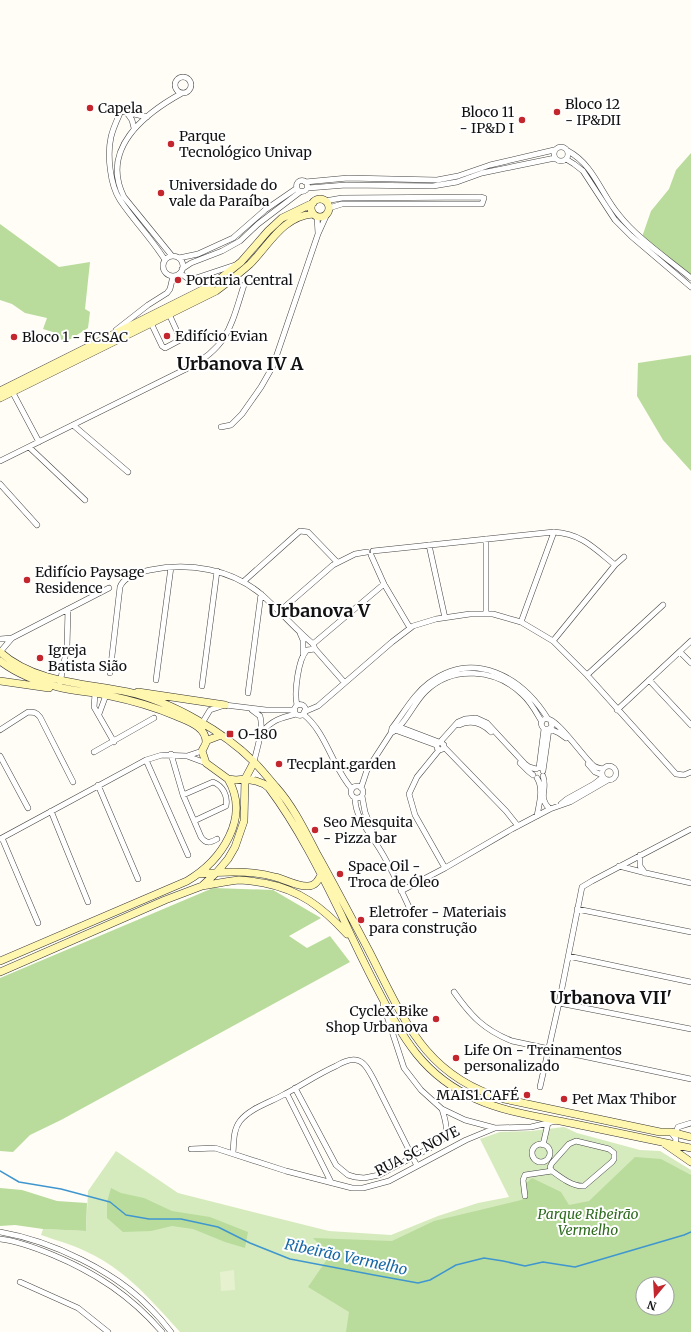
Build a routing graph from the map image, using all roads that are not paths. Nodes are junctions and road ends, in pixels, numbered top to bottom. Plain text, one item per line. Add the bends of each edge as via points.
1 (176, 88) junction
2 (182, 93) junction
3 (173, 98) junction
4 (127, 113) junction
5 (147, 116) junction
6 (134, 128) junction
7 (554, 150) junction
8 (568, 151) junction
9 (555, 158) junction
10 (566, 159) junction
11 (305, 182) junction
12 (308, 188) junction
13 (298, 190) junction
14 (325, 201) junction
15 (313, 203) junction
16 (328, 211) junction
17 (315, 215) junction
18 (318, 234) junction
19 (172, 256) junction
20 (179, 258) junction
21 (165, 260) junction
22 (241, 262) junction
23 (181, 271) junction
24 (173, 276) junction
25 (691, 278) edge
26 (244, 285) dead end
27 (691, 287) edge
28 (214, 288) junction
29 (169, 314) junction
30 (151, 323) junction
31 (105, 338) junction
32 (0, 391) edge
33 (12, 393) junction
34 (0, 398) edge
35 (73, 425) junction
36 (221, 427) dead end
37 (39, 442) junction
38 (29, 447) junction
39 (0, 461) edge
40 (128, 472) dead end
41 (0, 484) edge
42 (86, 500) dead end
43 (37, 525) dead end
44 (554, 532) junction
45 (486, 539) junction
46 (429, 545) junction
47 (370, 553) junction
48 (624, 557) dead end
49 (337, 562) junction
50 (615, 565) junction
51 (171, 567) junction
52 (217, 572) junction
53 (243, 582) junction
54 (384, 584) junction
55 (109, 588) dead end
56 (261, 594) junction
57 (663, 605) dead end
58 (68, 609) junction
59 (280, 611) junction
60 (486, 614) junction
61 (445, 618) junction
62 (521, 622) junction
63 (410, 628) junction
64 (300, 632) junction
65 (12, 638) junction
66 (0, 639) edge
67 (553, 641) junction
68 (691, 641) edge
69 (313, 648) junction
70 (0, 652) edge
71 (680, 652) junction
72 (303, 654) junction
73 (0, 661) edge
74 (691, 663) edge
75 (110, 673) dead end
76 (587, 675) junction
77 (61, 680) junction
78 (156, 680) dead end
79 (649, 680) junction
80 (0, 681) edge
81 (344, 682) junction
82 (202, 686) dead end
83 (59, 688) junction
84 (130, 692) junction
85 (248, 693) dead end
86 (95, 694) junction
87 (106, 695) junction
88 (225, 705) junction
89 (248, 708) junction
90 (296, 709) junction
91 (617, 710) junction
92 (304, 711) junction
93 (99, 714) junction
94 (154, 718) dead end
95 (550, 721) junction
96 (542, 722) junction
97 (201, 725) junction
98 (691, 725) edge
99 (394, 729) junction
100 (547, 729) junction
101 (0, 730) edge
102 (261, 733) junction
103 (221, 735) junction
104 (114, 742) junction
105 (206, 742) junction
106 (440, 745) junction
107 (202, 751) junction
108 (94, 752) dead end
109 (171, 754) junction
110 (0, 756) edge
111 (187, 756) junction
112 (146, 760) junction
113 (254, 762) junction
114 (206, 763) junction
115 (603, 769) junction
116 (540, 771) junction
117 (691, 772) edge
118 (602, 776) junction
119 (535, 777) junction
120 (228, 779) junction
121 (245, 779) junction
122 (608, 780) junction
123 (256, 781) junction
124 (73, 782) dead end
125 (98, 785) junction
126 (361, 788) junction
127 (352, 789) junction
128 (183, 795) junction
129 (362, 796) junction
130 (355, 798) junction
131 (245, 804) junction
132 (561, 804) junction
133 (28, 808) dead end
134 (550, 809) junction
135 (51, 812) junction
136 (537, 816) junction
137 (194, 821) junction
138 (518, 826) junction
139 (691, 829) edge
140 (685, 832) junction
141 (691, 835) edge
142 (1, 838) edge
143 (217, 839) dead end
144 (379, 847) junction
145 (188, 855) dead end
146 (640, 855) junction
147 (228, 859) junction
148 (619, 866) junction
149 (445, 868) junction
150 (235, 871) junction
151 (217, 872) junction
152 (646, 873) junction
153 (199, 874) junction
154 (321, 875) junction
155 (138, 879) dead end
156 (691, 883) edge
157 (202, 886) junction
158 (401, 891) junction
159 (88, 902) dead end
160 (410, 909) dead end
161 (577, 909) junction
162 (38, 923) dead end
163 (691, 932) edge
164 (352, 939) junction
165 (568, 956) junction
166 (0, 961) edge
167 (0, 972) edge
168 (691, 982) edge
169 (379, 992) junction
170 (454, 992) dead end
171 (559, 1003) junction
172 (691, 1029) edge
173 (548, 1050) junction
174 (691, 1079) edge
175 (540, 1087) dead end
176 (295, 1088) junction
177 (286, 1094) junction
178 (442, 1110) junction
179 (557, 1121) junction
180 (548, 1123) junction
181 (691, 1123) edge
182 (678, 1127) junction
183 (495, 1128) junction
184 (660, 1132) junction
185 (671, 1132) junction
186 (691, 1137) edge
187 (661, 1142) junction
188 (543, 1144) junction
189 (675, 1145) junction
190 (191, 1148) dead end
191 (691, 1148) edge
192 (233, 1153) junction
193 (413, 1158) junction
194 (548, 1162) junction
195 (691, 1162) edge
196 (417, 1166) junction
197 (552, 1171) junction
198 (538, 1173) junction
199 (360, 1178) junction
200 (331, 1182) junction
201 (357, 1188) junction
202 (524, 1196) dead end
203 (0, 1232) edge
204 (0, 1239) edge
205 (20, 1282) dead end
206 (106, 1331) edge
207 (162, 1332) edge
208 (172, 1332) edge

1 - 2 street
1 - 2 street via 178,78 189,78 191,88
1 - 3 street
2 - 3 street
3 - 5 street
4 - 5 street
4 - 6 street
4 - 21 street via 121,111 110,139 110,168 115,189 120,200
5 - 6 street
6 - 19 street via 117,162 119,186 124,197
7 - 8 street via 560,146
7 - 9 street
7 - 11 street via 437,180 348,178
8 - 10 street
8 - 25 street via 585,163 626,224
9 - 10 street via 560,161
9 - 12 street via 433,186 346,185
10 - 27 street via 583,171 618,223
11 - 12 street
11 - 13 street via 297,184
12 - 13 street via 304,192
13 - 20 street via 265,210 233,238 198,254
13 - 23 street via 240,241 222,251 191,262
14 - 15 street
14 - 16 street
14 - 16 street via 342,198 484,198 480,204 342,204
15 - 17 street via 311,209
15 - 22 street via 282,218
16 - 17 street via 323,217
16 - 18 street
17 - 18 street
17 - 28 street via 290,222 237,276
18 - 36 street via 273,366 242,414 231,425
19 - 20 street
19 - 21 street
20 - 23 street via 182,263
21 - 24 street via 164,271
22 - 23 street via 193,279 187,278
22 - 28 street
23 - 24 street
24 - 31 street via 167,293
26 - 35 street via 227,333 211,353 188,368
28 - 29 street
28 - 31 street
29 - 30 street
29 - 30 street via 180,340 165,348
30 - 33 street
31 - 32 street
33 - 34 street
33 - 37 street
35 - 37 street
35 - 40 street
37 - 38 street
38 - 39 street
38 - 42 street
41 - 43 street
44 - 45 street
44 - 50 street via 578,537
44 - 62 street
45 - 46 street
45 - 60 street
46 - 47 street
46 - 61 street
47 - 49 street via 355,554
47 - 54 street
48 - 50 street
49 - 53 street via 308,532 300,531
49 - 59 street
50 - 67 street
51 - 52 street via 193,567
51 - 75 street via 135,575 121,585
51 - 78 street
52 - 53 street
52 - 82 street
53 - 56 street
54 - 63 street
54 - 69 street
55 - 58 street
56 - 59 street
56 - 85 street
57 - 76 street
58 - 65 street
58 - 77 street
59 - 64 street
60 - 61 street
60 - 62 street
61 - 63 street
62 - 67 street
63 - 81 street
64 - 69 street
64 - 72 street
65 - 66 street
65 - 70 street
67 - 76 street
68 - 71 street
69 - 72 street
69 - 81 street
70 - 77 street via 28,670
71 - 74 street
71 - 79 street
72 - 90 street
73 - 83 street via 13,670
76 - 91 street
77 - 83 street
77 - 84 street
79 - 91 street
79 - 98 street
80 - 83 street
81 - 92 street via 318,706
83 - 86 street
84 - 88 street
84 - 97 street via 157,701
86 - 87 street
86 - 93 street via 94,707
87 - 93 street
87 - 97 street via 139,702
88 - 89 street
88 - 97 street via 210,710
89 - 90 street
89 - 102 street via 260,716
90 - 92 street
90 - 92 street via 301,715
90 - 102 street via 270,723
91 - 117 street via 676,774 684,775
92 - 127 street via 315,725
93 - 104 street
94 - 104 street
95 - 96 street via 544,719
95 - 99 street via 531,696 511,680 488,670 465,669 449,672 428,684 412,700
95 - 100 street via 552,726
95 - 115 street via 562,730 590,763
96 - 99 street via 529,701 508,682 489,675 473,673 453,676 432,685
96 - 100 street via 541,725
97 - 103 street
97 - 105 street
99 - 106 street
99 - 126 street via 371,764
100 - 116 street
100 - 118 street via 559,733 595,772
101 - 124 street via 28,712 34,712 40,717
102 - 113 street
103 - 105 street
103 - 113 street
104 - 108 street
105 - 107 street
106 - 116 street via 458,722 476,718 487,723 525,764
106 - 119 street via 458,726 477,722 488,728
106 - 138 street
106 - 149 street via 417,777 409,794 415,815
107 - 111 street
107 - 114 street
109 - 111 street
109 - 112 street
109 - 128 street
110 - 133 street
111 - 114 street
112 - 125 street
112 - 145 street
113 - 121 street
113 - 184 street via 281,793 302,826 412,1032 443,1068 470,1086 494,1096
114 - 120 street
115 - 118 street
115 - 122 street via 609,766 615,769 615,776
116 - 119 street via 540,778
116 - 119 street via 533,772
116 - 134 street via 544,781 543,799
118 - 122 street
118 - 132 street via 594,784
119 - 136 street via 540,786
120 - 121 street
120 - 153 street via 236,801 232,829 220,852
121 - 123 street
121 - 131 street
122 - 132 street via 570,802
123 - 131 street via 247,789
123 - 154 street via 264,784 277,799
125 - 135 street
125 - 155 street
126 - 127 street via 356,786
126 - 129 street
127 - 130 street via 351,794
128 - 137 street
128 - 137 street via 213,782 222,788 226,806
129 - 130 street
129 - 144 street
130 - 144 street via 357,812
131 - 147 street via 244,821
132 - 134 street
134 - 136 street
135 - 142 street
135 - 159 street
136 - 138 street
137 - 143 street via 204,841 211,842
138 - 149 street
139 - 140 street
140 - 141 street
140 - 146 street
142 - 162 street
144 - 158 street
146 - 148 street
146 - 152 street via 640,866
147 - 150 street
147 - 151 street
148 - 152 street
148 - 161 street via 585,885 581,890
149 - 158 street
150 - 151 street
150 - 154 street via 270,876 308,886 314,885
151 - 153 street
151 - 157 street
152 - 156 street
153 - 166 street
154 - 164 street
157 - 164 street via 248,880 291,891 327,913
157 - 167 street
158 - 160 street
161 - 163 street
161 - 165 street
164 - 169 street
165 - 168 street
165 - 171 street
169 - 178 street via 404,1068 421,1090
169 - 179 street via 413,1051 450,1084 485,1103
170 - 173 street via 469,1012 488,1030 512,1041
171 - 172 street
171 - 173 street
173 - 174 street
173 - 175 street
176 - 177 street
176 - 193 street via 337,1065 358,1060 374,1080
176 - 199 street via 336,1166 348,1175
177 - 192 street via 250,1112 241,1120 236,1128
177 - 200 street
178 - 183 street via 465,1120
178 - 193 street via 447,1124 444,1137 436,1145
179 - 180 street
179 - 187 street
180 - 183 street via 531,1127
180 - 188 street
181 - 182 street
182 - 184 street
182 - 185 street via 676,1132
183 - 196 street, RUA SC NOVE via 482,1132
184 - 185 street
185 - 186 street
185 - 189 street via 676,1139
187 - 189 street
187 - 195 street
188 - 194 street via 550,1152
188 - 194 street via 535,1146 531,1152 534,1160
189 - 191 street
190 - 192 street, RUA SC NOVE via 216,1148
192 - 200 street, RUA SC NOVE via 286,1171
193 - 196 street
193 - 199 street via 379,1175
194 - 197 street
194 - 197 street via 576,1141 612,1150 615,1156 612,1162 584,1186 579,1187
194 - 198 street
196 - 201 street, RUA SC NOVE via 383,1184
197 - 198 street
198 - 202 street via 527,1174 523,1178
199 - 201 street
200 - 201 street, RUA SC NOVE
203 - 208 street via 35,1240 98,1269 121,1283 150,1308
204 - 207 street via 38,1249 93,1274 122,1293
205 - 206 street via 78,1308

